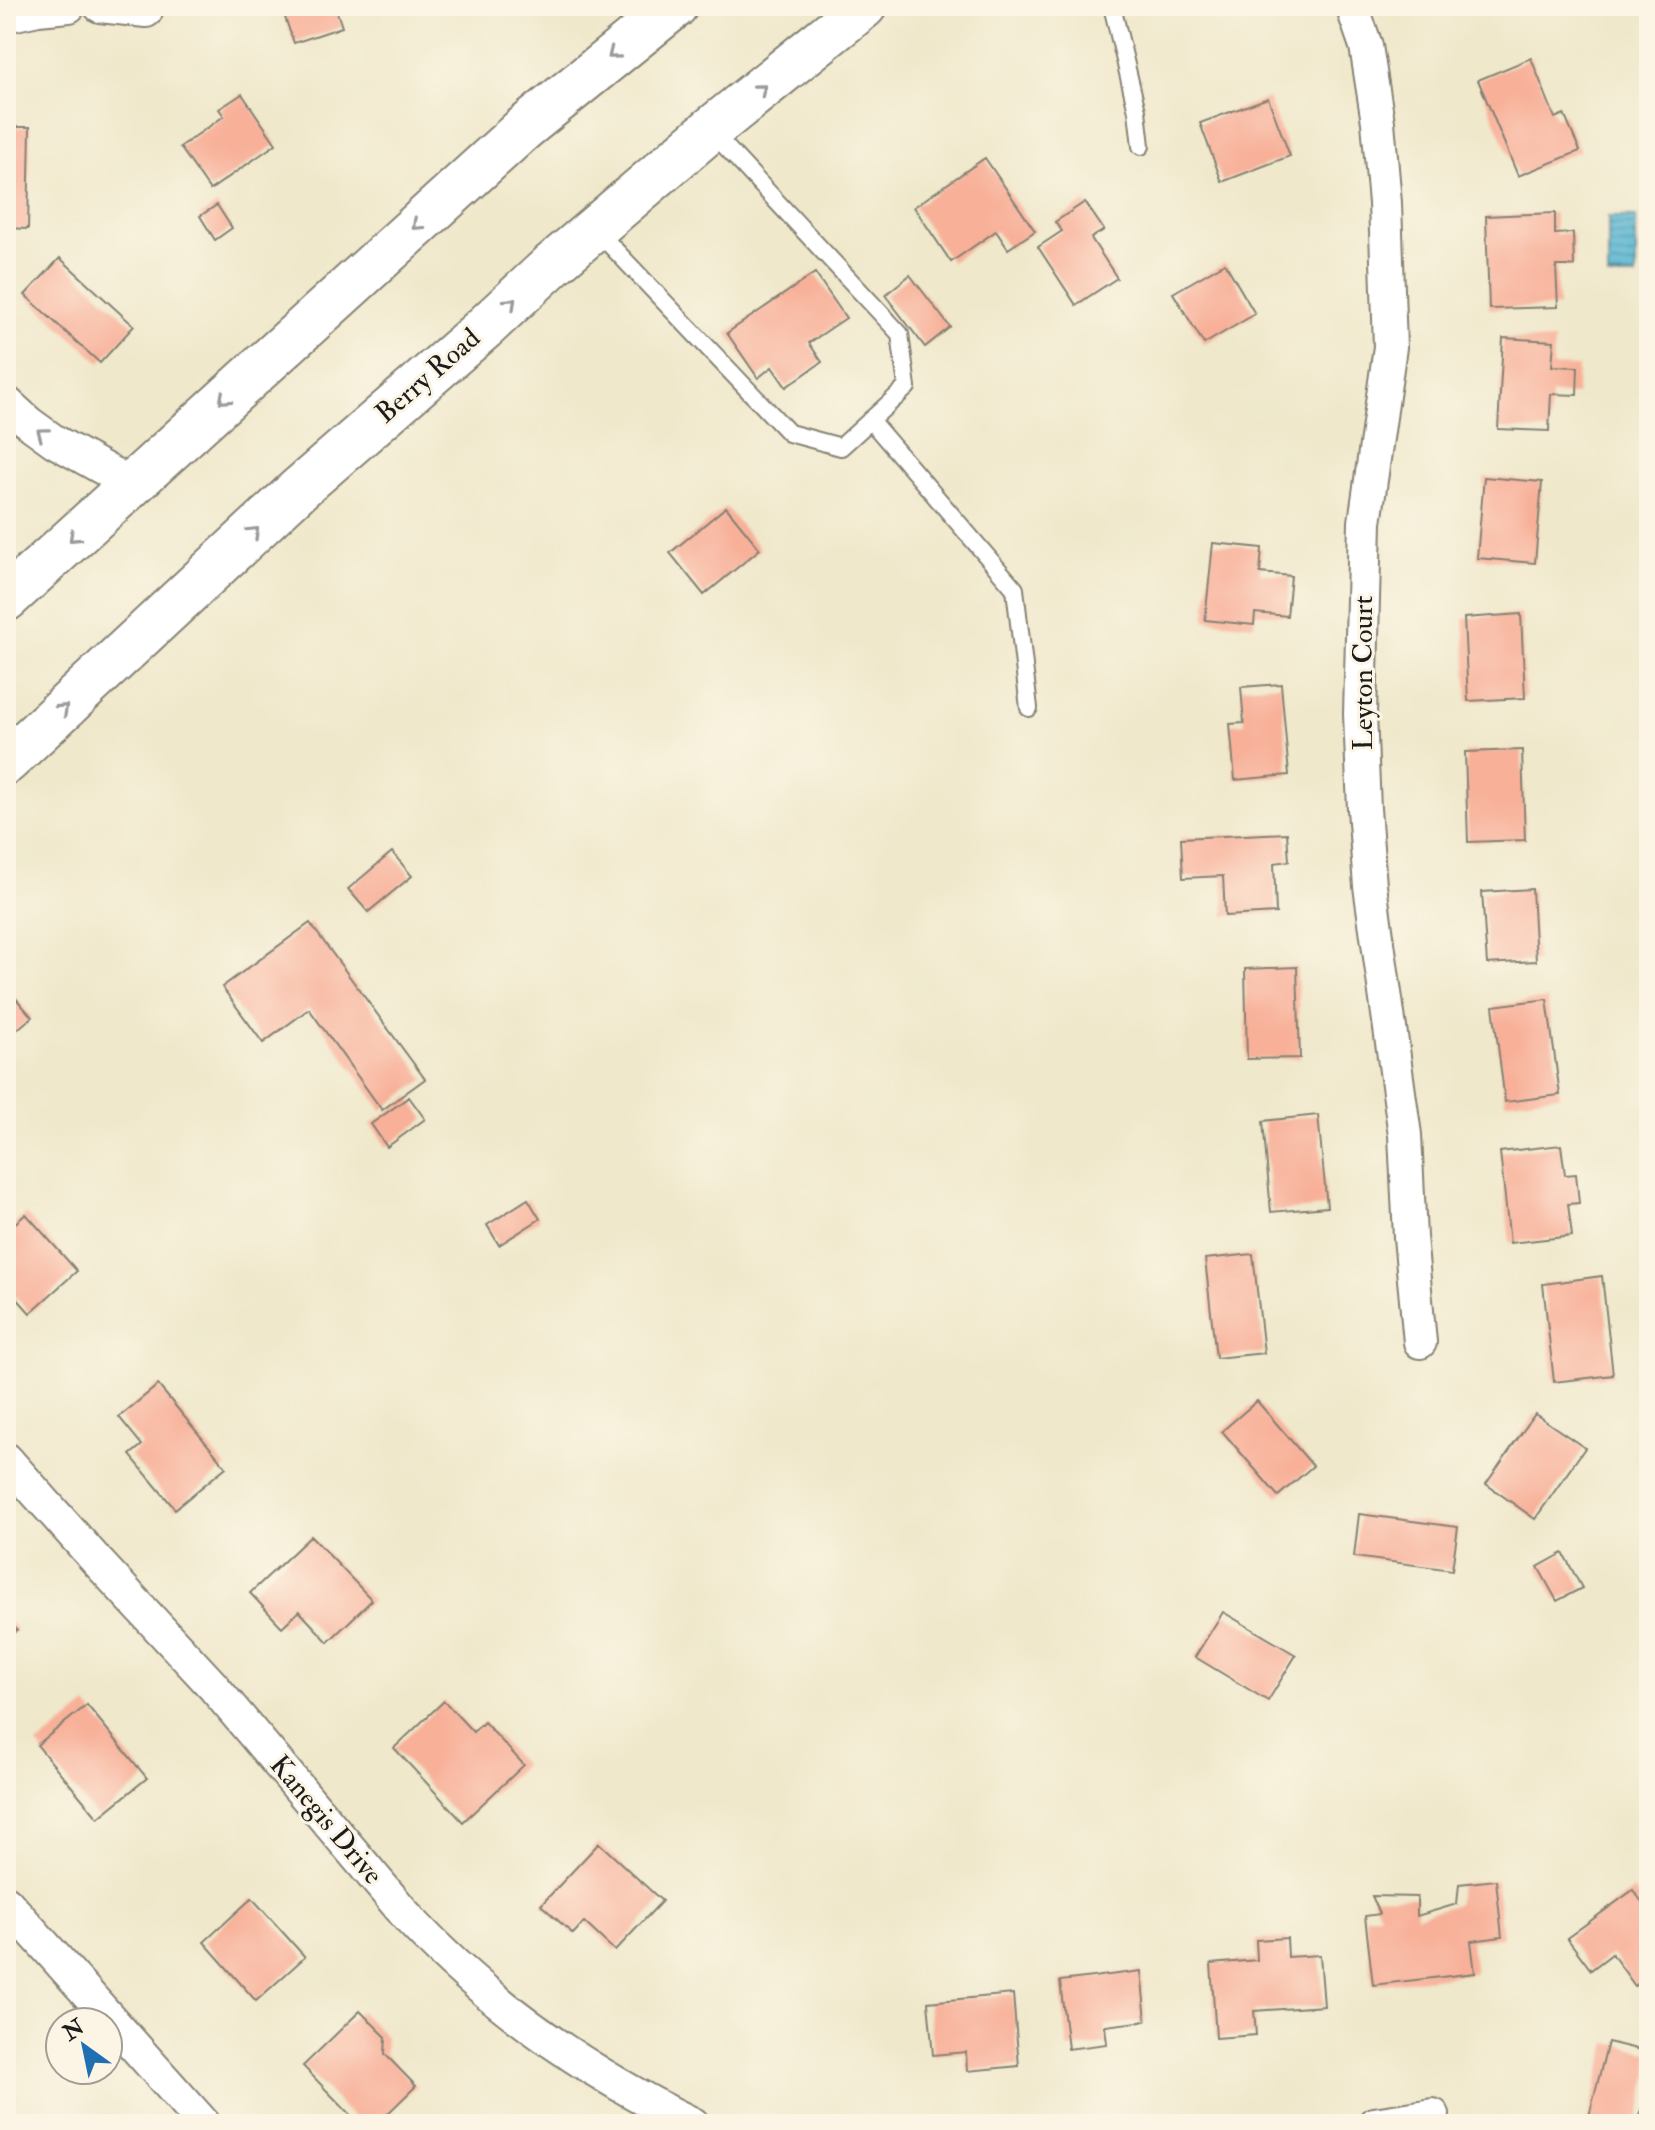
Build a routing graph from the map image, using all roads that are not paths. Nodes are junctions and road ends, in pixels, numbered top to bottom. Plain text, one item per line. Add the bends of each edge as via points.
1 (69, 6) edge
2 (100, 6) edge
3 (675, 6) edge
4 (864, 6) edge
5 (1112, 6) edge
6 (1352, 6) edge
7 (146, 11) dead end
8 (6, 16) edge
9 (710, 130) junction
10 (1141, 146) dead end
11 (594, 229) junction
12 (6, 402) edge
13 (870, 420) junction
14 (131, 484) junction
15 (6, 599) edge
16 (1029, 708) dead end
17 (6, 762) edge
18 (1420, 1342) dead end
19 (6, 1459) edge
20 (6, 1902) edge
21 (1433, 2115) dead end
22 (204, 2124) edge
23 (693, 2124) edge
24 (1374, 2124) edge

1 - 8 street
2 - 7 street
3 -> 14 highway via 523,129
9 -> 4 highway, Berry Road
5 - 10 lane
6 - 18 street, Leyton Court via 1366,46 1378,122 1390,347 1365,522 1360,714 1364,809 1405,1135
9 - 11 highway, Berry Road
9 - 13 lane via 900,334 907,387
11 - 13 lane via 789,433 841,447
17 -> 11 highway, Berry Road via 299,489
14 -> 12 street via 54,441
13 - 16 lane via 1015,589
14 -> 15 highway
19 - 23 street, Kanegis Drive via 212,1685 445,1957 533,2030 591,2069
20 - 22 street
21 - 24 street

